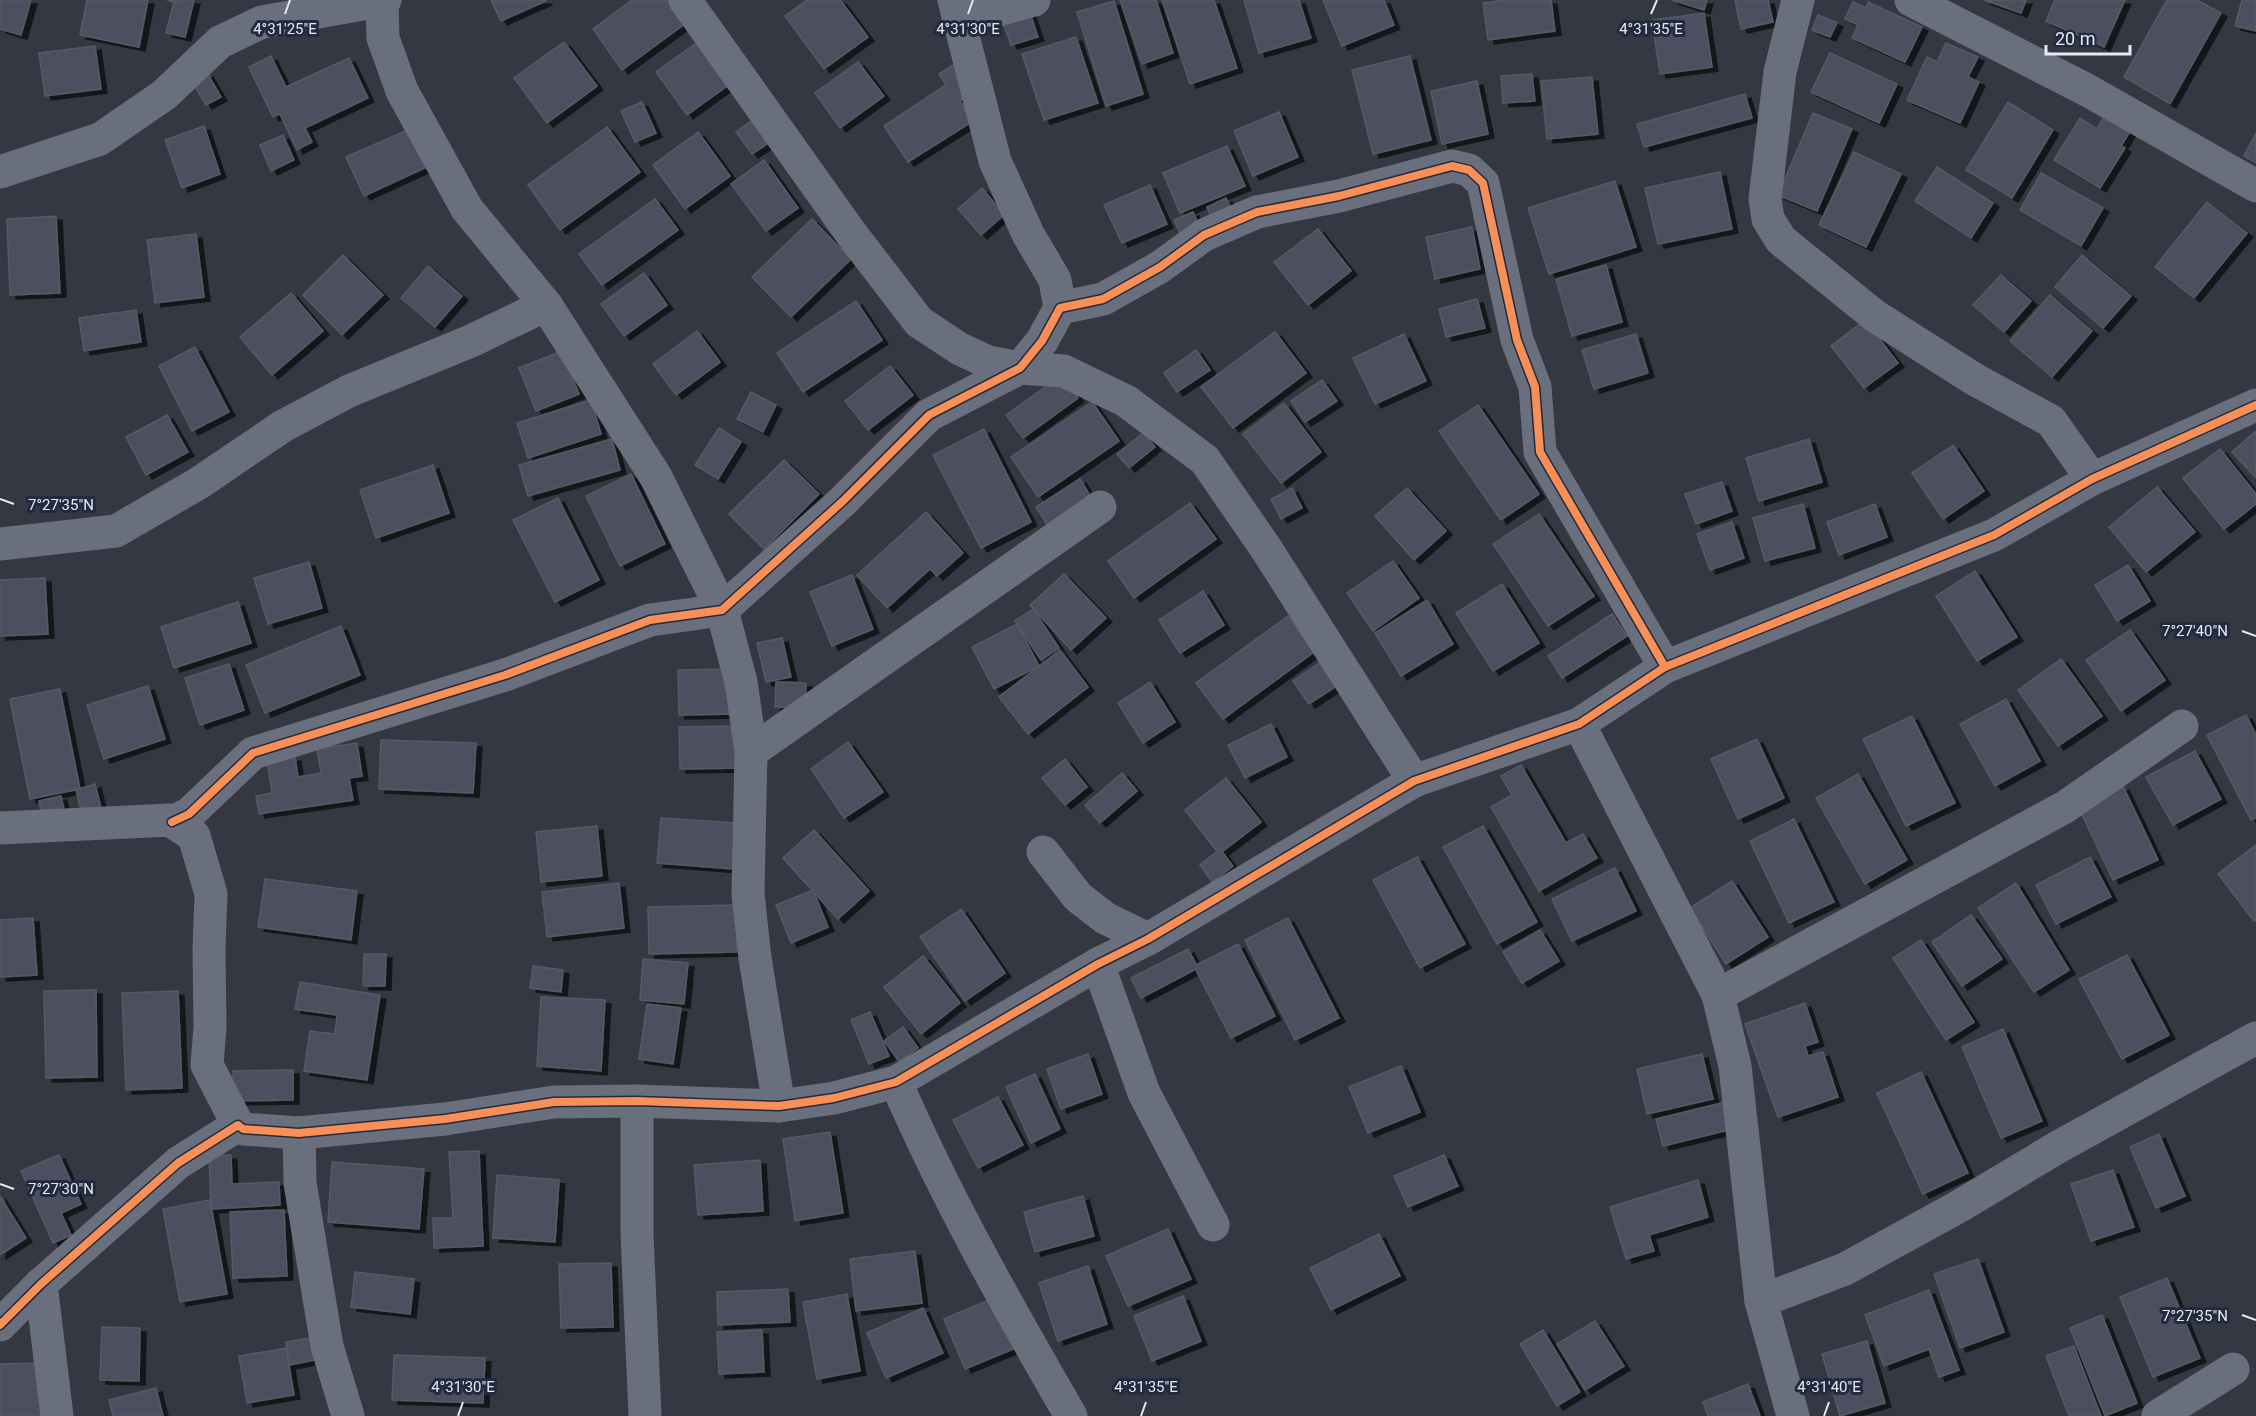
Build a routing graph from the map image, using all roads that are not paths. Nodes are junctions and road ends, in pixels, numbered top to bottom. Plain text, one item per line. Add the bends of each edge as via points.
1 (685, 0) edge
2 (1034, 0) edge
3 (1798, 0) edge
4 (1911, 0) edge
5 (383, 1) edge
6 (956, 10) edge
7 (254, 11) edge
8 (0, 172) edge
9 (2256, 186) edge
10 (546, 305) junction
11 (1060, 308) junction
12 (1020, 368) junction
13 (2256, 405) edge
14 (2092, 479) junction
15 (1100, 507) dead end
16 (0, 544) edge
17 (722, 610) junction
18 (1665, 666) junction
19 (1580, 724) junction
20 (2182, 726) dead end
21 (751, 752) junction
22 (1414, 782) junction
23 (172, 822) junction
24 (0, 828) edge
25 (1043, 852) dead end
26 (1148, 939) junction
27 (1098, 964) junction
28 (1718, 994) junction
29 (2256, 1038) edge
30 (896, 1082) junction
31 (637, 1101) junction
32 (779, 1106) junction
33 (238, 1125) junction
34 (299, 1133) junction
35 (1213, 1225) dead end
36 (41, 1284) junction
37 (1761, 1301) junction
38 (0, 1325) edge
39 (2234, 1369) dead end
40 (57, 1416) edge
41 (348, 1416) edge
42 (645, 1416) edge
43 (1071, 1416) edge
44 (1793, 1416) edge
45 (2158, 1416) edge

1 - 12 street via 919,322 988,362
2 - 6 street
3 - 14 street via 1780,72 1765,199 1768,219 1781,240 1875,316 1974,379 2051,421
4 - 9 street via 2087,90
5 - 7 street
5 - 10 street via 383,38 402,91 467,209
6 - 11 street via 995,161 1028,234 1055,280
7 - 8 street via 164,95 100,138
10 - 16 street via 339,396 283,426 199,483 116,531
10 - 17 street via 656,477
11 - 12 street via 1042,341
11 - 18 street via 1103,299 1160,267 1203,235 1257,212 1339,196 1452,166 1469,170 1483,183 1517,340 1535,387 1540,452
12 - 17 street via 928,415 843,501
12 - 22 street via 1064,371 1126,401 1205,460 1267,550
13 - 14 street
14 - 18 street via 1994,535
15 - 21 street
17 - 21 street via 741,682
17 - 23 street via 650,620 505,675 253,753 189,814
18 - 19 street
19 - 22 street
19 - 28 street
20 - 28 street via 2065,807
21 - 32 street via 748,894
22 - 26 street
23 - 24 street
23 - 33 street via 194,836 211,894 207,1065
25 - 26 street via 1078,897 1105,918
26 - 27 street
27 - 30 street
27 - 35 street via 1144,1093
28 - 37 street via 1735,1066
29 - 37 street via 1845,1269
30 - 32 street via 834,1098
30 - 43 street via 925,1151 985,1266
31 - 32 street
31 - 34 street via 554,1102 445,1119
31 - 42 street via 637,1234
33 - 34 street via 243,1129
33 - 36 street via 178,1163
34 - 41 street via 300,1183 327,1346
36 - 38 street
36 - 40 street
37 - 44 street
39 - 45 street

